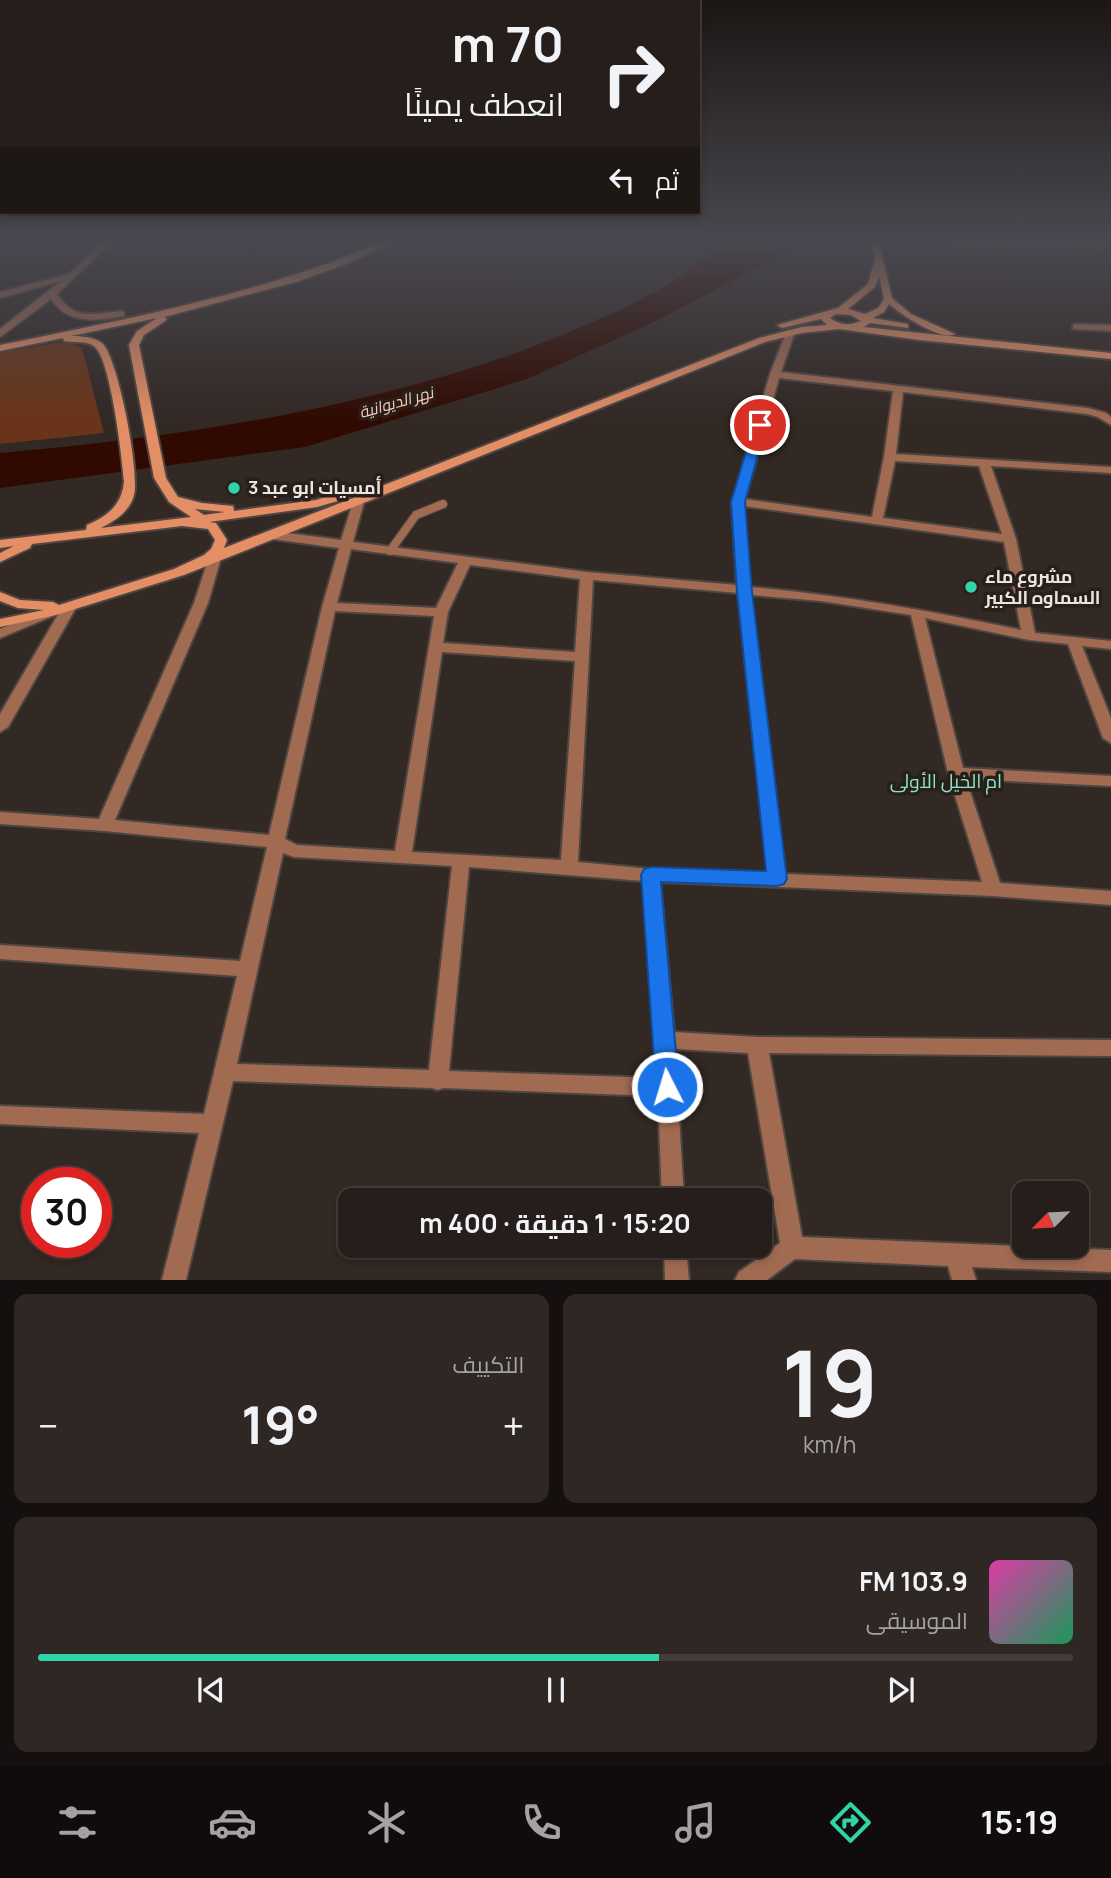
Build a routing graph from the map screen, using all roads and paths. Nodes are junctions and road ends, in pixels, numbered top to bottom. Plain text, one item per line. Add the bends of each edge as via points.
1 (43, 302) edge
2 (56, 302) edge
3 (175, 302) edge
4 (213, 302) edge
5 (851, 302) edge
6 (886, 302) edge
7 (892, 302) edge
8 (200, 305) junction
9 (841, 310) junction
10 (121, 314) junction
11 (825, 314) junction
12 (866, 318) junction
13 (843, 326) junction
14 (1076, 327) dead end
15 (1111, 328) edge
16 (790, 332) junction
17 (0, 337) edge
18 (958, 337) junction
19 (16, 344) junction
20 (0, 348) edge
21 (1111, 354) edge
22 (775, 374) junction
23 (898, 390) junction
24 (1111, 422) edge
25 (890, 457) junction
26 (984, 464) junction
27 (1111, 470) edge
28 (171, 496) junction
29 (358, 502) junction
30 (738, 502) junction
31 (317, 503) junction
32 (443, 504) dead end
33 (877, 520) junction
34 (206, 522) junction
35 (272, 535) junction
36 (56, 538) junction
37 (1010, 540) junction
38 (34, 541) junction
39 (0, 544) edge
40 (346, 546) junction
41 (390, 551) junction
42 (211, 557) junction
43 (0, 558) edge
44 (465, 561) junction
45 (587, 576) junction
46 (744, 592) junction
47 (0, 596) edge
48 (70, 606) junction
49 (329, 607) junction
50 (51, 612) junction
51 (441, 612) junction
52 (917, 612) junction
53 (0, 622) edge
54 (0, 634) edge
55 (1029, 636) junction
56 (1073, 640) junction
57 (1111, 645) edge
58 (435, 646) junction
59 (580, 657) junction
60 (0, 727) edge
61 (1111, 738) edge
62 (956, 774) junction
63 (1111, 781) edge
64 (0, 818) edge
65 (105, 825) junction
66 (276, 842) junction
67 (403, 856) junction
68 (461, 860) junction
69 (569, 867) junction
70 (651, 875) junction
71 (777, 879) junction
72 (993, 889) junction
73 (1111, 898) edge
74 (0, 952) edge
75 (246, 969) junction
76 (663, 1040) junction
77 (757, 1045) junction
78 (1111, 1048) edge
79 (225, 1072) junction
80 (438, 1081) junction
81 (667, 1087) junction
82 (0, 1115) edge
83 (212, 1124) junction
84 (672, 1188) edge
85 (792, 1248) junction
86 (957, 1255) junction
87 (676, 1258) edge
88 (1111, 1261) edge
89 (173, 1279) edge
90 (677, 1279) edge
91 (747, 1279) edge
92 (964, 1279) edge

1 - 17 street
2 - 10 street via 72,315
3 - 10 main road
4 - 8 main road
5 - 9 main road
6 - 12 main road
7 - 18 main road via 916,320
8 - 19 main road
8 - 28 main road via 155,323 135,339 160,478
9 - 11 main road
9 - 12 main road
10 - 17 main road
11 - 13 main road via 825,320
11 - 31 main road via 739,340 364,490
12 - 13 main road via 859,326
12 - 18 main road
13 - 16 main road
13 - 21 main road
14 - 15 street
16 - 22 street
16 - 29 main road via 729,352
18 - 21 main road
19 - 20 main road
19 - 36 main road via 73,339 101,347 121,419 130,493 113,516
22 - 23 street
22 - 30 street
23 - 24 street via 1088,411
23 - 25 street
25 - 26 street
25 - 33 street
26 - 27 street
26 - 37 street
28 - 31 main road via 230,510
28 - 34 main road
29 - 35 main road
29 - 40 street
30 - 33 street
30 - 46 street
31 - 34 main road
32 - 41 lane via 410,519
33 - 37 street
34 - 36 main road
34 - 42 main road via 221,540
35 - 40 street
35 - 42 main road
36 - 38 main road
37 - 55 street
38 - 39 main road
38 - 43 main road
40 - 41 street
40 - 49 street
41 - 44 street
42 - 48 main road via 179,572
42 - 65 street via 201,603
44 - 45 street
44 - 51 street
45 - 46 street
45 - 59 street
46 - 52 street via 821,597
46 - 71 street
47 - 48 main road via 18,604
48 - 50 main road
48 - 60 street
49 - 51 street
49 - 66 street
50 - 53 main road
50 - 54 street
51 - 58 street
52 - 55 street
52 - 62 street
55 - 56 street
56 - 57 street
56 - 61 street
58 - 59 street
58 - 67 street
59 - 69 street
62 - 63 street
62 - 72 street
64 - 65 street
65 - 66 street
66 - 67 street via 294,851
66 - 75 street
67 - 68 street
68 - 69 street
68 - 80 street
69 - 70 street
70 - 71 street
70 - 76 street
71 - 72 street
72 - 73 street
74 - 75 street
75 - 79 street
76 - 77 street
76 - 81 street
77 - 78 street
77 - 85 street
79 - 80 street
79 - 83 street
80 - 81 street
81 - 84 street
82 - 83 street
83 - 89 street
85 - 86 street
85 - 91 street
86 - 88 street
86 - 92 street
87 - 90 street

